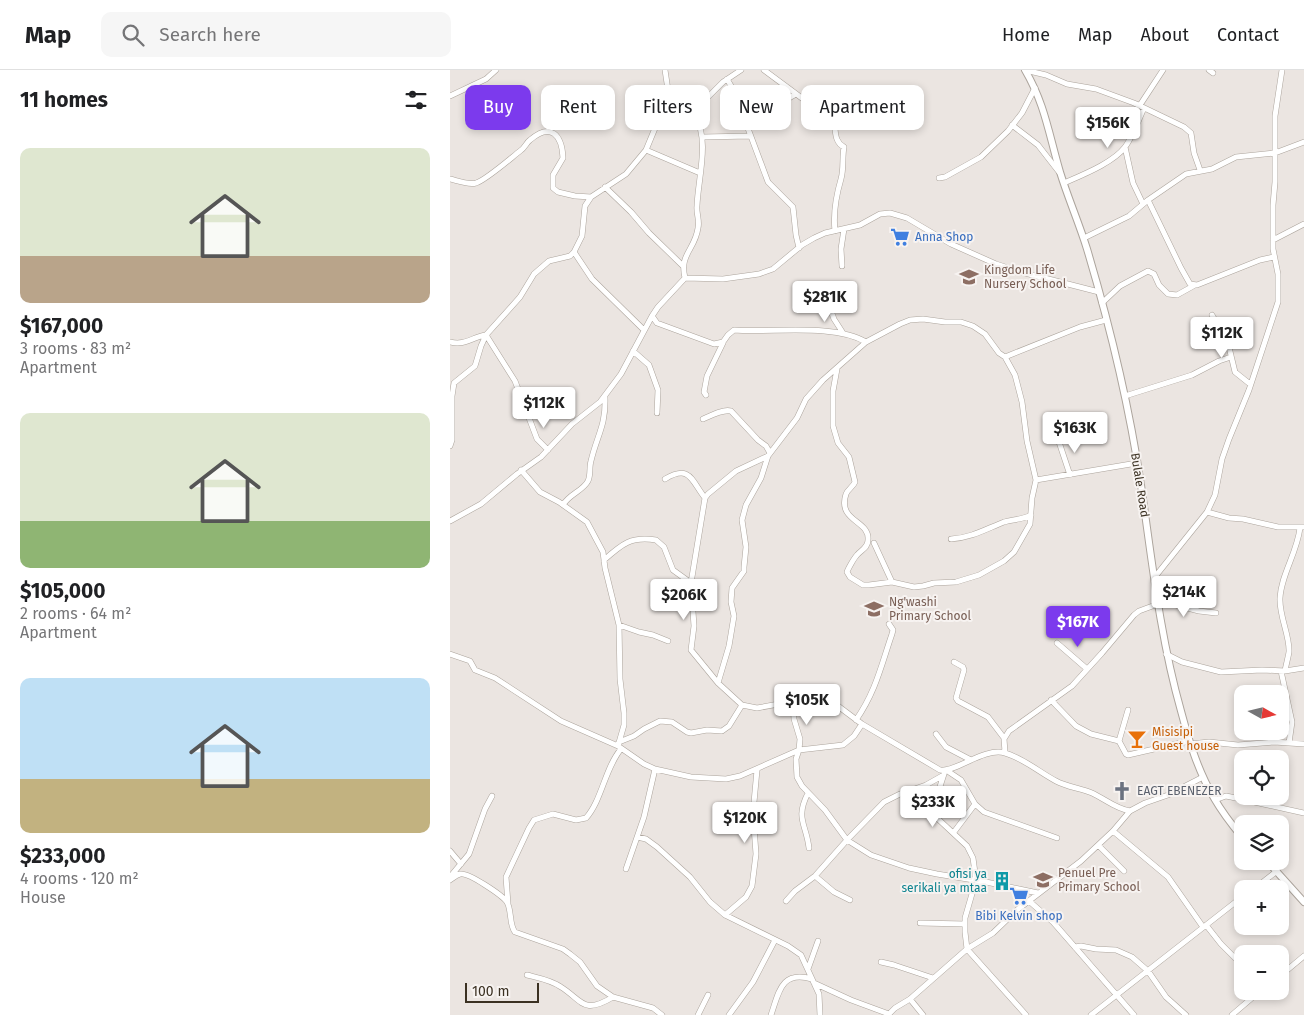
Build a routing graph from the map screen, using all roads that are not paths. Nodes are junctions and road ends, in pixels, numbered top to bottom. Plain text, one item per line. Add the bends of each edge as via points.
1 (496, 70) edge
2 (665, 70) edge
3 (741, 70) edge
4 (764, 70) edge
5 (1028, 70) edge
6 (1163, 70) edge
7 (1282, 70) edge
8 (727, 79) junction
9 (666, 85) edge
10 (730, 85) edge
11 (1035, 88) junction
12 (796, 94) junction
13 (450, 96) edge
14 (710, 96) edge
15 (791, 96) edge
16 (1142, 107) junction
17 (1012, 125) junction
18 (654, 130) edge
19 (701, 130) edge
20 (748, 130) edge
21 (750, 136) junction
22 (703, 137) junction
23 (1304, 142) edge
24 (1125, 147) junction
25 (646, 150) junction
26 (1275, 153) junction
27 (1200, 170) junction
28 (700, 173) junction
29 (1060, 173) junction
30 (939, 178) dead end
31 (450, 179) edge
32 (1064, 183) junction
33 (606, 187) junction
34 (591, 197) junction
35 (1145, 202) junction
36 (1304, 224) edge
37 (844, 229) junction
38 (835, 231) junction
39 (1084, 238) junction
40 (1273, 240) junction
41 (799, 248) junction
42 (574, 252) junction
43 (1274, 257) junction
44 (683, 266) junction
45 (842, 266) dead end
46 (685, 278) junction
47 (1195, 285) junction
48 (1099, 292) junction
49 (828, 303) dead end
50 (1102, 303) junction
51 (1212, 315) dead end
52 (652, 316) junction
53 (1106, 320) junction
54 (644, 330) junction
55 (843, 333) junction
56 (486, 335) junction
57 (450, 342) edge
58 (723, 342) junction
59 (866, 342) junction
60 (633, 351) junction
61 (1005, 357) junction
62 (1231, 357) junction
63 (837, 368) junction
64 (1250, 384) junction
65 (706, 395) dead end
66 (1125, 396) junction
67 (605, 397) junction
68 (658, 413) dead end
69 (703, 418) dead end
70 (1059, 437) dead end
71 (450, 446) edge
72 (766, 446) junction
73 (773, 447) junction
74 (548, 450) junction
75 (769, 454) junction
76 (1137, 462) junction
77 (521, 470) junction
78 (1070, 475) junction
79 (665, 480) dead end
80 (1036, 480) junction
81 (705, 498) junction
82 (563, 505) junction
83 (1207, 512) junction
84 (1031, 515) junction
85 (450, 521) edge
86 (1302, 527) edge
87 (951, 539) dead end
88 (874, 543) dead end
89 (604, 560) junction
90 (1154, 578) junction
91 (892, 582) junction
92 (691, 583) junction
93 (1157, 602) junction
94 (1216, 613) dead end
95 (889, 624) dead end
96 (619, 625) junction
97 (668, 641) dead end
98 (1057, 643) dead end
99 (450, 654) edge
100 (1166, 654) junction
101 (954, 662) dead end
102 (1304, 668) edge
103 (1087, 669) junction
104 (1283, 671) junction
105 (718, 683) junction
106 (1052, 700) junction
107 (793, 702) junction
108 (742, 705) junction
109 (1128, 710) dead end
110 (856, 720) junction
111 (862, 724) junction
112 (936, 734) dead end
113 (1004, 738) junction
114 (1119, 741) junction
115 (1189, 742) junction
116 (1289, 743) junction
117 (1304, 744) edge
118 (619, 746) junction
119 (799, 750) junction
120 (1005, 752) junction
121 (970, 759) junction
122 (655, 770) junction
123 (757, 770) junction
124 (944, 772) junction
125 (1203, 777) junction
126 (808, 792) junction
127 (492, 796) dead end
128 (1215, 800) junction
129 (975, 804) junction
130 (1130, 811) junction
131 (1304, 813) edge
132 (1234, 826) edge
133 (1113, 831) junction
134 (954, 832) junction
135 (637, 837) junction
136 (1058, 838) dead end
137 (847, 840) junction
138 (1098, 846) junction
139 (809, 848) dead end
140 (450, 851) edge
141 (461, 864) junction
142 (626, 869) dead end
143 (1124, 871) dead end
144 (1277, 871) joint
145 (815, 876) junction
146 (450, 879) edge
147 (976, 880) junction
148 (1266, 880) edge
149 (1038, 893) junction
150 (850, 900) dead end
151 (786, 901) dead end
152 (1029, 901) junction
153 (1304, 902) edge
154 (1234, 903) edge
155 (508, 904) junction
156 (725, 915) junction
157 (920, 922) dead end
158 (965, 924) junction
159 (1205, 926) junction
160 (775, 940) junction
161 (818, 941) dead end
162 (1075, 947) junction
163 (967, 949) junction
164 (1304, 956) edge
165 (1234, 957) edge
166 (881, 962) dead end
167 (1289, 968) edge
168 (808, 969) junction
169 (1148, 971) junction
170 (528, 975) dead end
171 (933, 978) junction
172 (813, 981) junction
173 (1117, 994) junction
174 (708, 995) dead end
175 (614, 997) junction
176 (910, 999) junction
177 (1250, 1000) edge
178 (889, 1014) edge
179 (662, 1015) edge
180 (698, 1015) edge
181 (729, 1015) edge
182 (771, 1015) edge
183 (820, 1015) edge
184 (923, 1015) edge
185 (1026, 1015) edge
186 (1091, 1015) edge
187 (1134, 1015) edge
188 (1186, 1015) edge
189 (1232, 1015) edge

1 - 13 street via 480,82
2 - 9 street
3 - 8 street
4 - 12 street
5 - 11 street, Bulale Road
5 - 16 street via 1067,84 1096,89
6 - 16 street
7 - 26 street via 1276,109
8 - 10 street
8 - 14 street
11 - 17 street
11 - 29 street, Bulale Road via 1044,108
12 - 15 street
12 - 38 street via 832,120 836,139 844,147 834,216
16 - 24 street
16 - 27 street via 1189,130
17 - 29 street via 1043,149
17 - 30 street via 976,160
18 - 25 street
19 - 22 street
20 - 21 street
21 - 22 street
21 - 41 street via 768,182 793,207
22 - 28 street
23 - 26 street
24 - 32 street via 1092,170
24 - 35 street via 1133,183
25 - 28 street
25 - 33 street via 626,174
26 - 27 street via 1244,155 1212,169
26 - 40 street
27 - 35 street via 1186,174
28 - 44 street via 696,211 699,227
29 - 32 street, Bulale Road
31 - 34 street via 469,184 480,182 521,151 532,138 541,132 551,131 557,134 563,158 553,175 553,188 564,194
32 - 39 street, Bulale Road
33 - 34 street
33 - 44 street
34 - 42 street via 585,206 582,236
35 - 39 street via 1116,224
35 - 47 street via 1189,282
36 - 40 street
37 - 38 street
37 - 45 street
37 - 48 street via 880,214 899,215 996,264
38 - 41 street via 813,238
39 - 48 street, Bulale Road
40 - 43 street
41 - 46 street via 773,269 759,274 724,279
42 - 54 street via 592,279
42 - 56 street via 544,265
43 - 47 street
43 - 64 street via 1278,302
44 - 46 street
46 - 52 street
47 - 50 street via 1177,294 1168,294 1154,274 1148,271 1120,286
48 - 50 street, Bulale Road
49 - 55 street
50 - 53 street, Bulale Road
51 - 62 street via 1228,342
52 - 54 street
52 - 58 street via 657,323 714,344
53 - 61 street
53 - 66 street, Bulale Road
54 - 60 street
55 - 58 street via 734,330
55 - 59 street
56 - 57 street via 461,344
56 - 71 street via 476,365 454,383
56 - 74 street via 514,381 537,439
58 - 65 street via 704,384
59 - 61 street via 910,320 961,322 985,334
59 - 63 street
60 - 67 street
60 - 68 street via 649,364 658,390
61 - 80 street via 1015,375 1022,402
62 - 64 street via 1234,372
62 - 66 street via 1192,375
63 - 73 street via 806,399 797,418
63 - 91 street via 833,426 838,443 849,457 855,482 847,493 844,506 868,538 867,546 847,572 863,585
64 - 83 street via 1222,459 1215,495
66 - 76 street, Bulale Road
67 - 74 street via 572,424
67 - 82 street via 604,423 588,482
69 - 72 street via 728,410
70 - 78 street
72 - 73 street
72 - 75 street
73 - 75 street
74 - 77 street
75 - 81 street via 732,474
75 - 105 street via 742,520 746,547 744,571 732,588 734,616
76 - 78 street
76 - 90 street, Bulale Road
77 - 82 street via 540,492
77 - 85 street via 481,504
78 - 80 street
79 - 81 street via 684,472
80 - 84 street
81 - 92 street
82 - 89 street via 586,522
83 - 86 street via 1278,527
83 - 90 street
84 - 87 street via 972,536
84 - 91 street via 1030,524 1014,552 979,575 956,582 914,587
86 - 104 street via 1280,598 1289,649
88 - 91 street
89 - 92 street via 631,540 656,540 664,547 673,570
89 - 96 street
90 - 93 street, Bulale Road
92 - 105 street via 694,626 691,650
93 - 94 street
93 - 100 street, Bulale Road
93 - 103 street via 1134,615
95 - 110 street via 893,630 875,688
96 - 97 street
96 - 118 street via 624,725
98 - 103 street
99 - 118 street via 470,661 475,670 491,675 561,721
100 - 104 street via 1182,662 1221,672
100 - 115 street, Bulale Road
101 - 113 street via 964,670 956,698 988,717
102 - 104 street
103 - 106 street via 1066,691
104 - 116 street via 1292,722
105 - 108 street
106 - 113 street via 1015,725
106 - 114 street via 1076,726 1091,734
107 - 108 street via 757,708
107 - 110 street via 828,701
107 - 119 street via 794,719 800,733
108 - 118 street via 722,731 692,733 672,722 660,721
109 - 114 street
110 - 111 street
111 - 119 street via 843,745
111 - 124 street
112 - 121 street via 946,747
113 - 120 street
114 - 115 street via 1128,755
115 - 116 street via 1238,745
115 - 125 street, Bulale Road
116 - 117 street
118 - 122 street
118 - 155 street via 586,818 576,820 552,814 531,823 506,877
119 - 123 street
119 - 126 street via 795,770 799,782
120 - 121 street via 997,751
120 - 130 street via 1058,782
121 - 124 street
122 - 123 street via 718,779
122 - 135 street
123 - 156 street via 753,812 756,854 752,886 746,898
124 - 129 street via 961,780
124 - 134 street via 934,812
124 - 137 street via 926,784 884,802
125 - 128 street, Bulale Road
125 - 130 street
126 - 137 street
126 - 139 street via 801,810
127 - 141 street via 469,854
128 - 131 street via 1226,796
128 - 132 street, Bulale Road
129 - 134 street
129 - 136 street via 984,812
130 - 133 street
133 - 138 street
133 - 159 street via 1168,877
134 - 147 street via 970,851
135 - 142 street
135 - 156 street via 657,846
137 - 145 street
137 - 147 street via 871,855 909,868
138 - 143 street
138 - 149 street
140 - 141 street
141 - 146 street
144 - 148 street
144 - 153 street
145 - 150 street
145 - 151 street
146 - 155 street via 466,874 500,894
147 - 149 street
147 - 158 street
149 - 152 street
152 - 162 street
152 - 163 street via 993,933
154 - 159 street
155 - 175 street via 513,930 563,949 576,958 596,986
156 - 160 street
157 - 158 street
158 - 163 street
159 - 165 street
159 - 169 street
160 - 168 street via 800,955
160 - 181 street via 756,977
161 - 168 street
162 - 169 street via 1123,952
162 - 173 street
163 - 171 street
163 - 185 street
164 - 167 street
166 - 171 street
168 - 172 street
169 - 173 street
169 - 188 street via 1166,997
170 - 175 street via 559,985 577,1004 590,1012 605,1006
171 - 176 street
172 - 178 street
172 - 182 street via 798,976 788,980 778,992
172 - 183 street via 819,994
173 - 186 street
173 - 187 street
174 - 180 street
175 - 179 street via 653,1008
176 - 178 street
176 - 184 street
177 - 189 street

